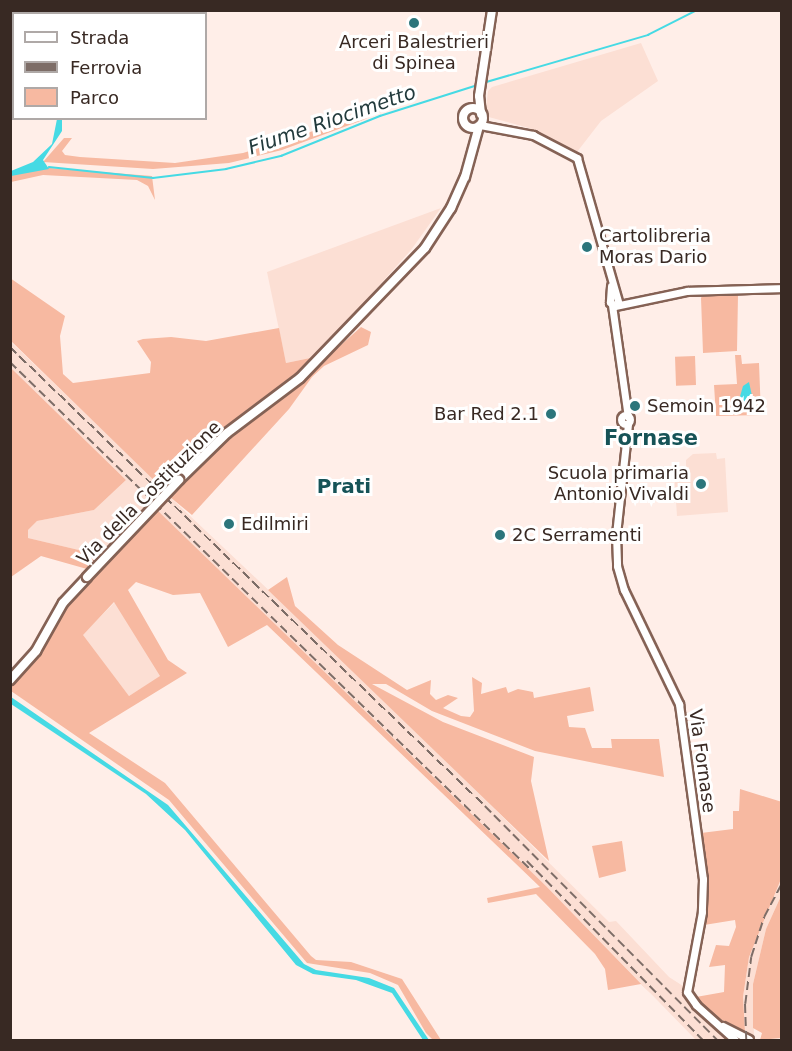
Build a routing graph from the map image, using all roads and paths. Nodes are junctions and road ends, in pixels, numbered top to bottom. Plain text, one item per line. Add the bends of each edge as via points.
1 (492, 10) edge
2 (481, 88) junction
3 (472, 109) junction
4 (481, 120) junction
5 (466, 125) junction
6 (472, 144) junction
7 (393, 282) junction
8 (782, 288) edge
9 (616, 301) junction
10 (375, 306) dead end
11 (10, 680) edge
12 (710, 1018) junction
13 (748, 1040) edge
14 (735, 1041) edge

1 - 2 main road, Via della Costituzione
2 - 3 main road, Via della Costituzione
2 - 4 main road, Via della Costituzione
3 - 4 main road
3 - 5 main road, Via della Costituzione via 464,115
4 - 5 main road
4 - 6 main road, Via della Costituzione
4 - 9 street, Via Fornase via 533,135 577,158
5 - 6 main road, Via della Costituzione
6 - 7 main road, Via della Costituzione via 465,177 439,230
7 - 10 main road
7 - 11 main road, Via della Costituzione, bridge via 362,319 286,391 227,433 179,480 63,603 36,651
8 - 9 street via 696,290
9 - 12 street, Via Fornase via 627,405 617,566 624,590 680,704 704,892 687,992
12 - 13 street, Via Fornase
12 - 14 street, Via Fornase

